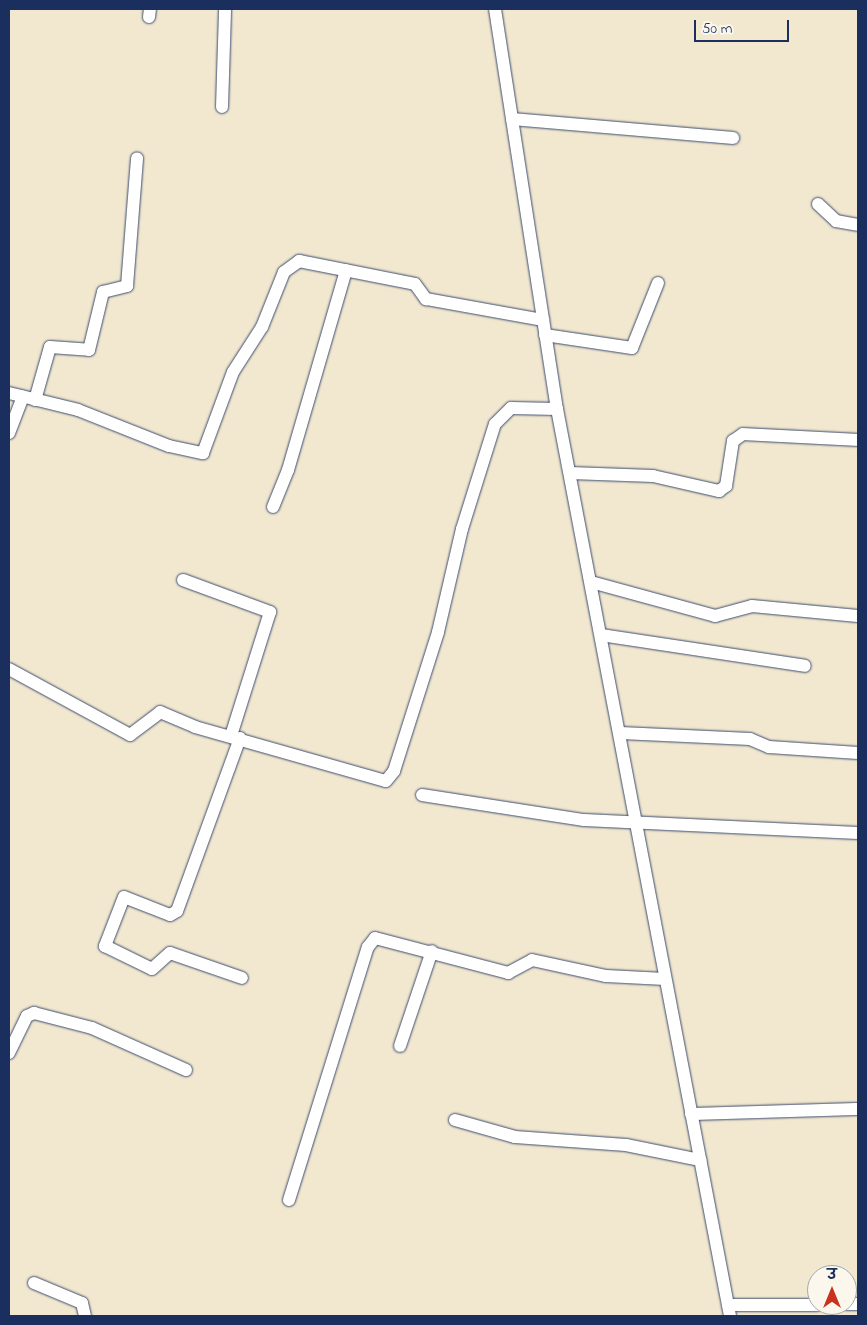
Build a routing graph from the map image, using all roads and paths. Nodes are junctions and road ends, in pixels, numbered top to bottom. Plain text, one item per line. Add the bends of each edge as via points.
1 (225, 9) edge
2 (494, 9) edge
3 (222, 106) dead end
4 (512, 119) junction
5 (732, 138) dead end
6 (137, 158) dead end
7 (818, 204) dead end
8 (858, 226) edge
9 (346, 270) junction
10 (658, 283) dead end
11 (544, 320) junction
12 (546, 335) junction
13 (9, 393) edge
14 (29, 398) junction
15 (557, 409) junction
16 (9, 433) edge
17 (858, 440) edge
18 (570, 473) junction
19 (273, 507) dead end
20 (183, 580) dead end
21 (591, 582) junction
22 (858, 616) edge
23 (601, 635) junction
24 (805, 666) dead end
25 (9, 669) edge
26 (621, 733) junction
27 (235, 737) junction
28 (858, 753) edge
29 (422, 795) dead end
30 (638, 820) junction
31 (858, 833) edge
32 (432, 951) junction
33 (242, 978) dead end
34 (665, 979) junction
35 (400, 1046) dead end
36 (9, 1052) edge
37 (186, 1070) dead end
38 (858, 1109) edge
39 (691, 1114) junction
40 (455, 1120) dead end
41 (700, 1160) junction
42 (289, 1200) dead end
43 (34, 1283) dead end
44 (807, 1306) edge
45 (729, 1311) edge
46 (85, 1316) edge

1 - 3 street
2 - 4 street
4 - 5 street
4 - 11 street
6 - 14 street via 127,286 103,292 89,350 50,347
7 - 8 street via 836,221
9 - 11 street via 415,284 426,299
9 - 14 street via 306,260 294,263 284,272 262,327 224,390 203,453
9 - 19 street via 288,470
10 - 12 street via 632,348
11 - 12 street
12 - 15 street
13 - 14 street
14 - 16 street
15 - 18 street
15 - 27 street via 511,408 496,424 462,529 438,632 388,780 379,781
17 - 18 street via 743,434 733,440 726,486 719,491 653,476
18 - 21 street
20 - 27 street via 270,612
21 - 22 street via 714,616 752,606
21 - 23 street
23 - 24 street
23 - 26 street
25 - 27 street via 130,735 137,734 157,711
26 - 28 street via 750,739 769,747
26 - 30 street
27 - 33 street via 177,911 170,915 124,897 105,946 152,969 170,953
29 - 30 street via 584,820
30 - 31 street
30 - 34 street
32 - 34 street via 508,973 532,960 606,976
32 - 35 street
32 - 42 street via 381,937 368,946
34 - 39 street
36 - 37 street via 26,1016 34,1013 92,1028
38 - 39 street
39 - 41 street
40 - 41 street via 515,1137 626,1144
41 - 45 street
43 - 46 street via 82,1303
44 - 45 street

